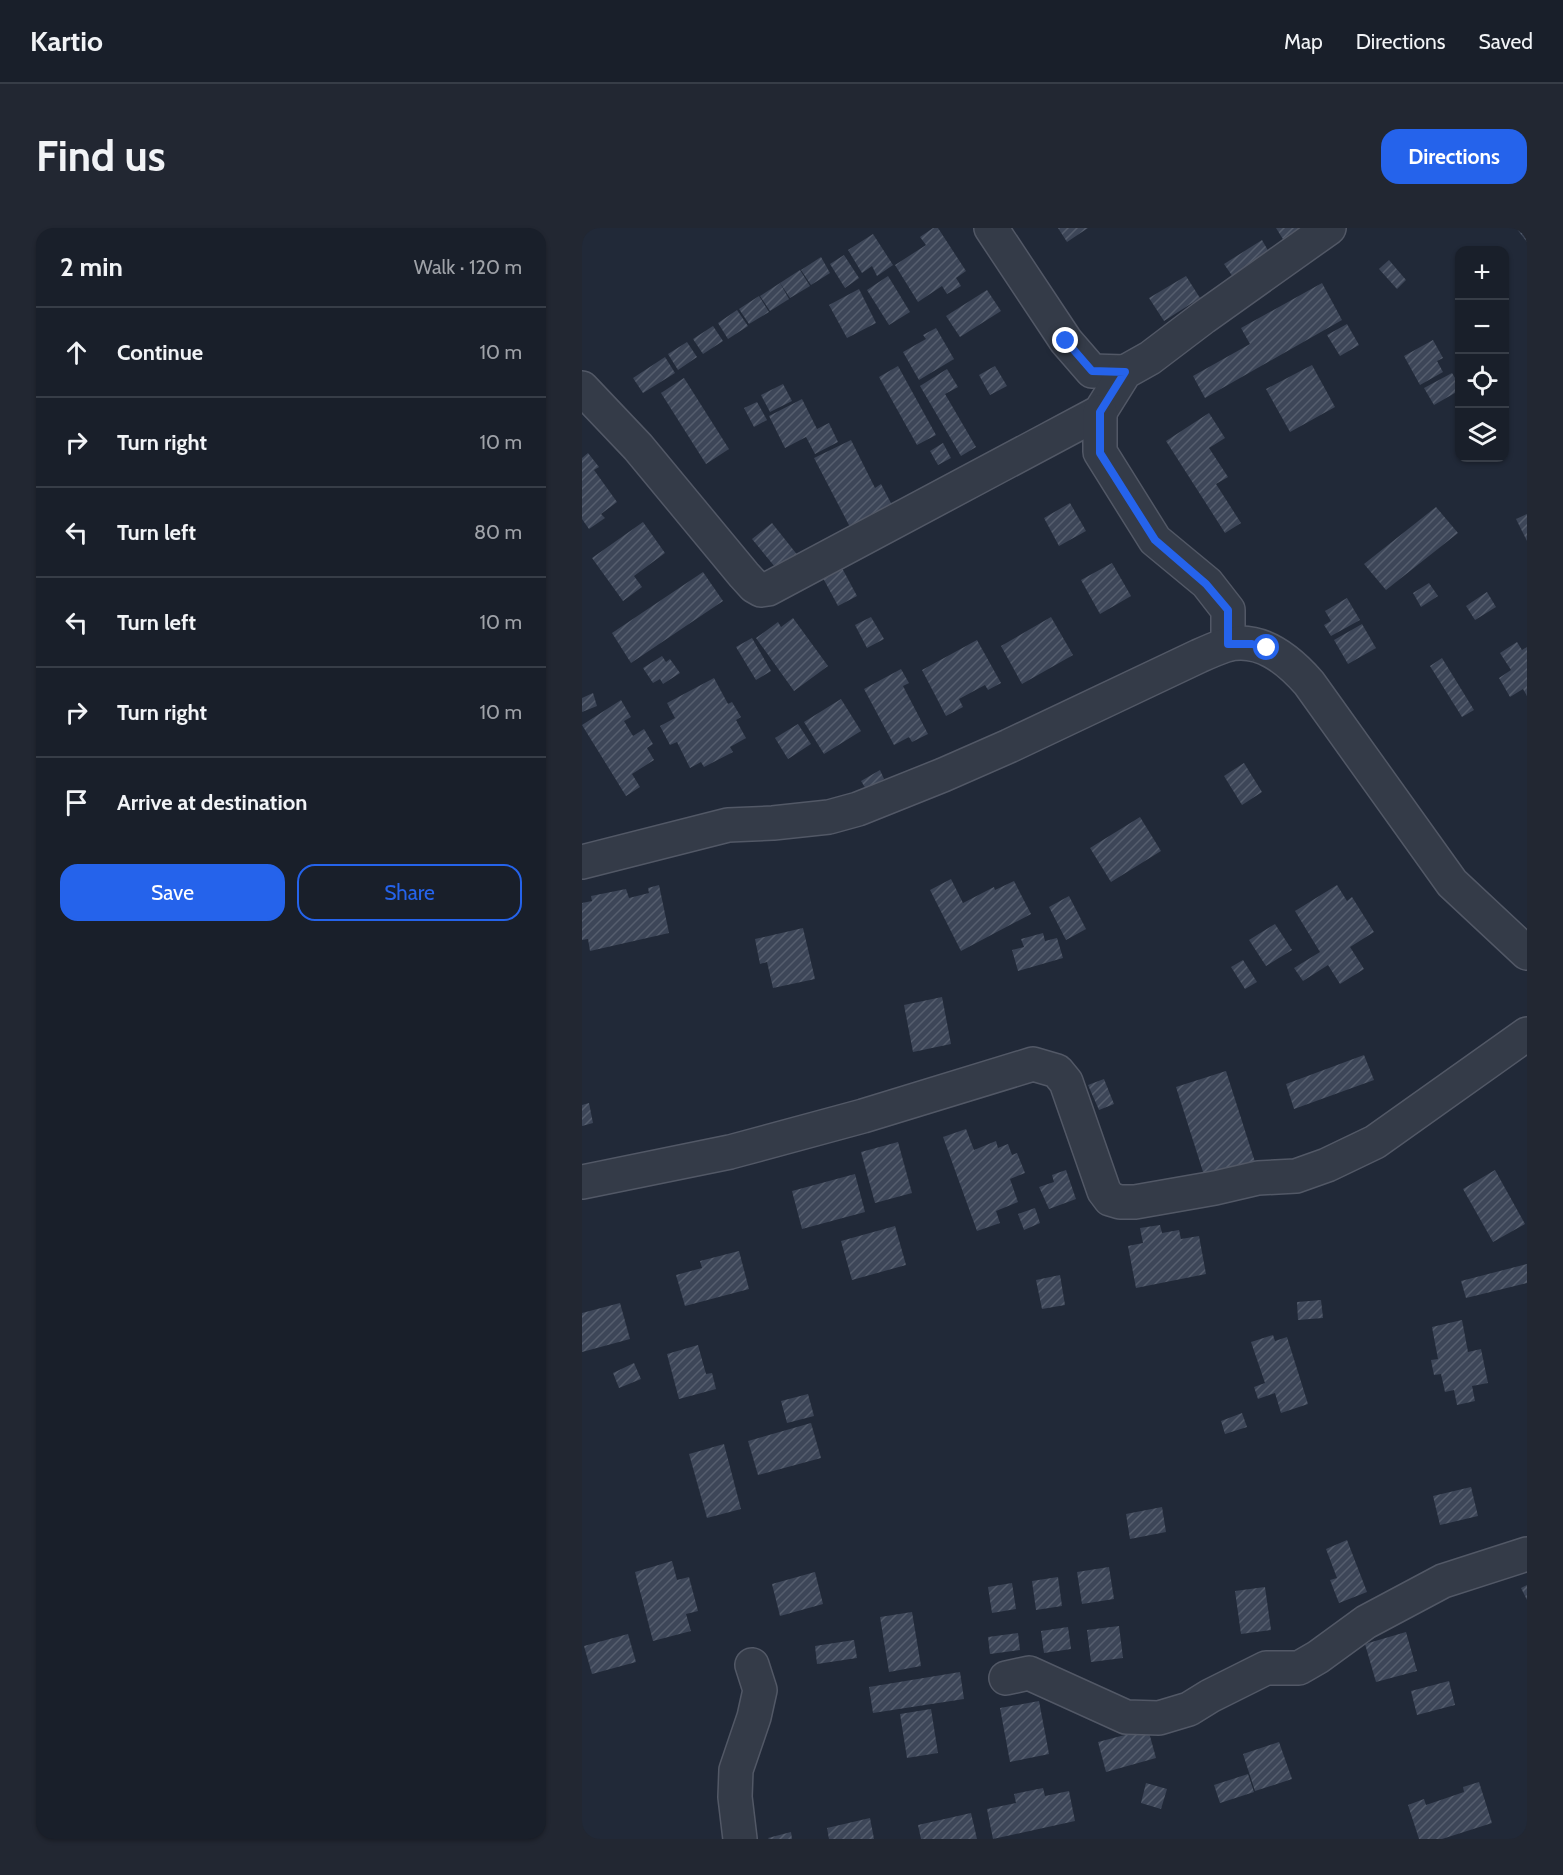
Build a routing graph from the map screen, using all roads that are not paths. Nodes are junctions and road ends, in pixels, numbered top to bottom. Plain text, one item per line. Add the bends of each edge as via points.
1 (991, 228) edge
2 (1329, 228) edge
3 (1125, 372) junction
4 (582, 388) edge
5 (1100, 412) junction
6 (1228, 644) junction
7 (582, 862) edge
8 (1527, 953) edge
9 (1527, 1034) edge
10 (582, 1182) edge
11 (1527, 1554) edge
12 (752, 1665) dead end
13 (1006, 1678) dead end
14 (740, 1839) edge

1 - 3 street via 1066,341 1092,371
2 - 3 street
3 - 5 street
4 - 5 street via 761,590
5 - 6 street via 1100,453 1155,540 1206,584 1228,610
6 - 7 street via 1009,746 858,809 773,823 728,825
6 - 8 street via 1267,648 1295,667 1452,883
9 - 10 street via 1375,1142 1327,1165 1296,1176 1258,1178 1135,1202 1110,1199 1104,1191 1066,1082 1057,1071 1033,1064 730,1152
11 - 13 street via 1443,1581 1366,1622 1299,1668 1266,1668 1189,1709 1159,1718 1125,1717 1029,1673
12 - 14 street via 760,1690 736,1770

